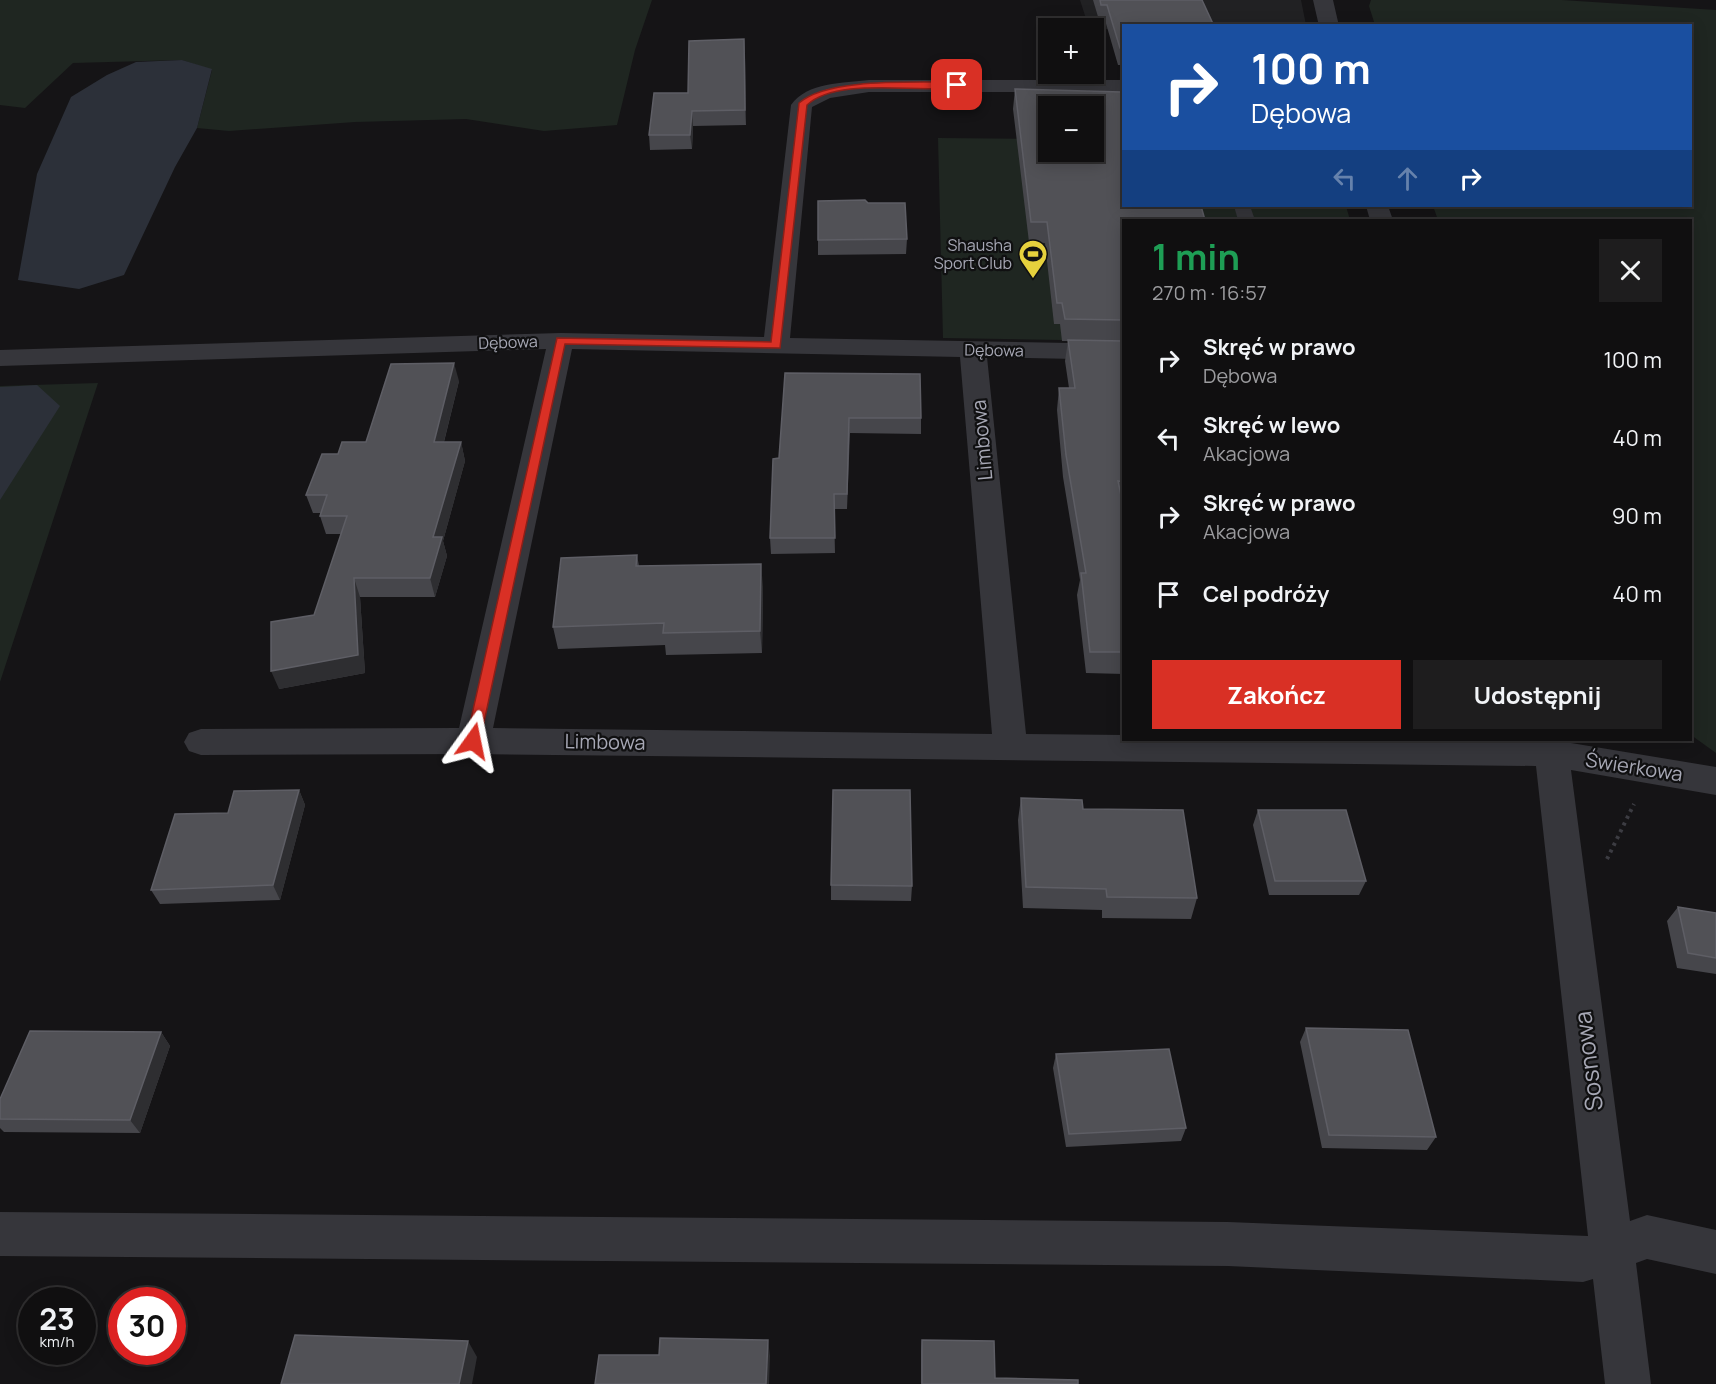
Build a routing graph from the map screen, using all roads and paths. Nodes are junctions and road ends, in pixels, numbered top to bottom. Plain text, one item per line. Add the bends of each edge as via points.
1 (1323, 0) edge
2 (1329, 24) edge
3 (1122, 86) edge
4 (561, 340) junction
5 (776, 345) junction
6 (973, 350) junction
7 (1122, 352) edge
8 (0, 358) edge
9 (473, 741) junction
10 (201, 742) dead end
11 (1010, 746) junction
12 (1549, 746) edge
13 (1716, 781) edge
14 (0, 1234) edge
15 (1612, 1248) junction
16 (1716, 1252) edge
17 (1628, 1384) edge

1 - 2 street
3 - 5 street via 869,87 810,98 802,105
4 - 5 street, Dębowa
4 - 8 street, Dębowa
4 - 9 street
5 - 6 street, Dębowa
6 - 7 street, Dębowa
6 - 11 street, Limbowa
9 - 10 street, Limbowa
9 - 11 street, Limbowa
11 - 12 street, Limbowa
12 - 13 street, Świerkowa
12 - 15 street, Sosnowa
14 - 15 street via 1228,1244 1582,1260
15 - 16 street via 1647,1237
15 - 17 street, Sosnowa

